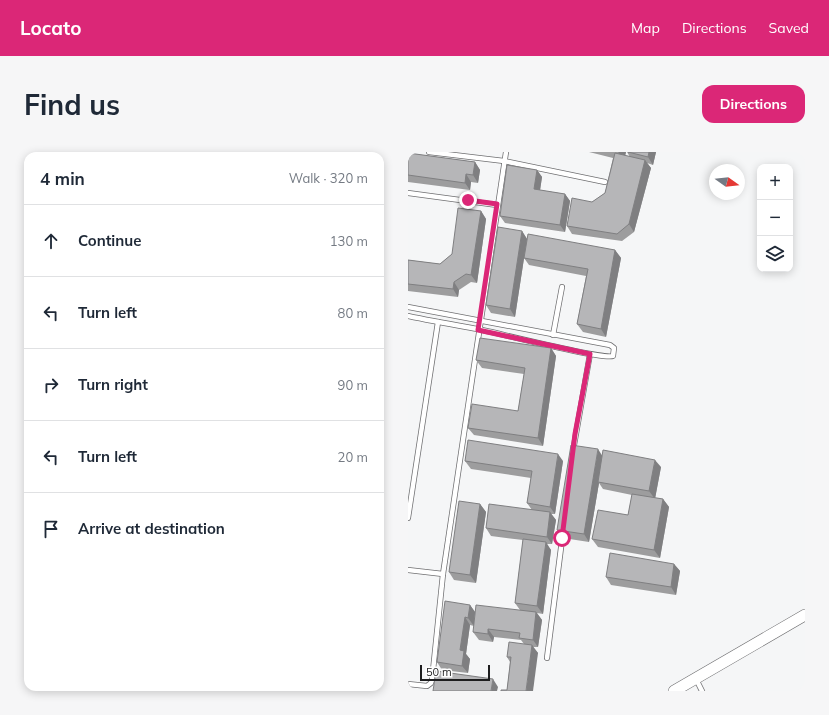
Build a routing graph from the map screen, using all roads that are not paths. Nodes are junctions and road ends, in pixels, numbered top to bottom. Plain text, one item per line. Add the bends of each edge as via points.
1 (429, 152) edge
2 (506, 152) edge
3 (504, 161) junction
4 (605, 182) dead end
5 (408, 193) edge
6 (497, 204) junction
7 (562, 287) dead end
8 (408, 307) edge
9 (408, 316) edge
10 (480, 321) junction
11 (438, 322) junction
12 (478, 330) junction
13 (553, 335) junction
14 (590, 354) junction
15 (572, 457) edge
16 (408, 518) edge
17 (563, 526) edge
18 (408, 570) edge
19 (443, 574) junction
20 (805, 615) edge
21 (547, 658) dead end
22 (696, 679) junction
23 (408, 684) edge
24 (674, 691) edge
25 (702, 691) edge

1 - 3 lane
2 - 3 lane
3 - 4 lane
3 - 6 lane
5 - 6 lane
6 - 10 lane
7 - 13 lane
8 - 10 lane
9 - 11 lane
10 - 12 lane
10 - 13 lane
11 - 12 lane
11 - 16 lane
12 - 14 lane
12 - 19 lane
13 - 14 lane via 610,345 614,348 613,356 610,357
14 - 15 lane
17 - 21 lane
18 - 19 lane
19 - 23 lane via 432,680 427,686
20 - 22 street
22 - 24 street
22 - 25 lane

